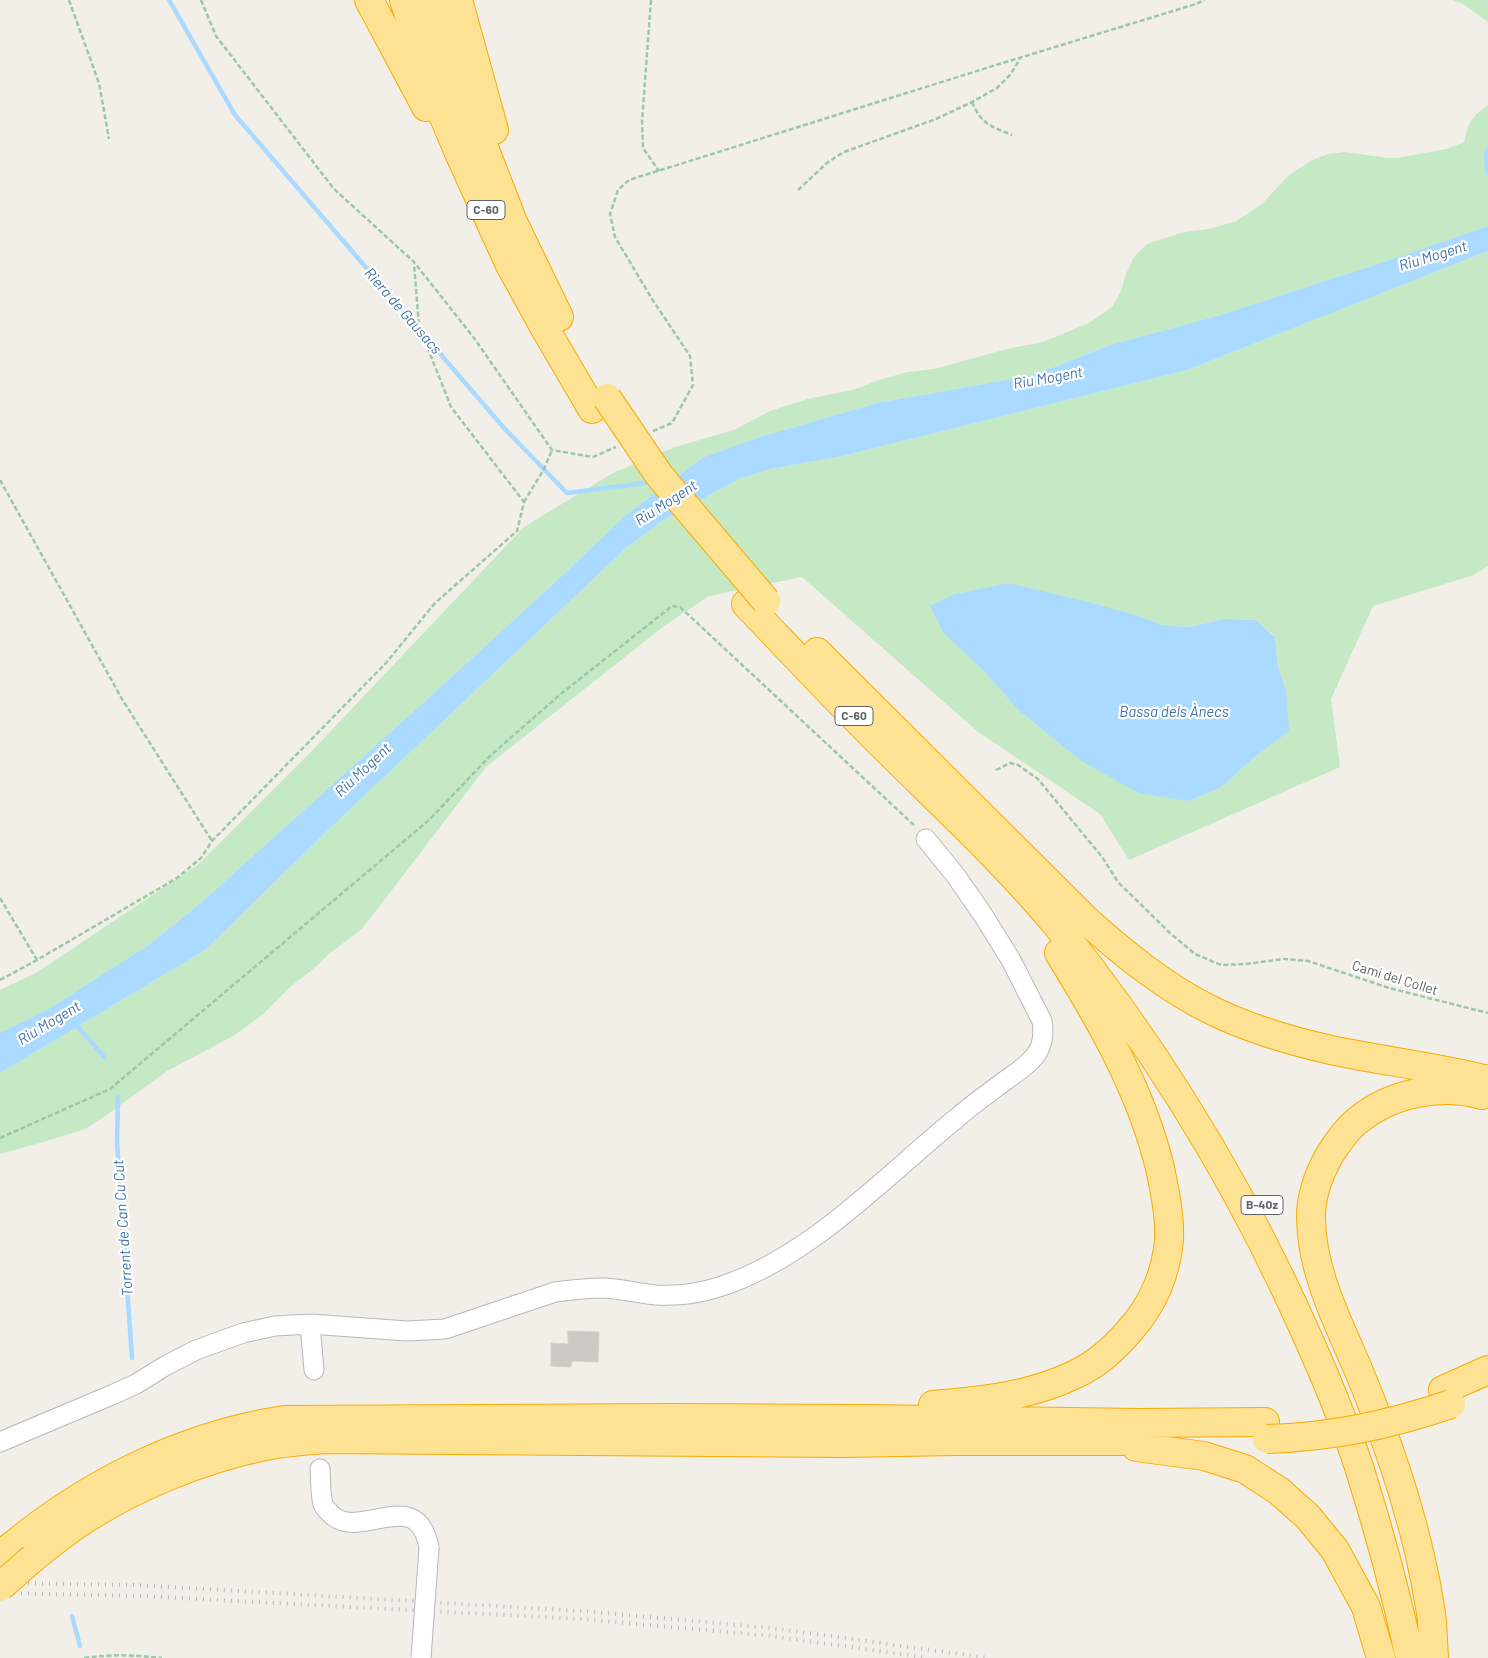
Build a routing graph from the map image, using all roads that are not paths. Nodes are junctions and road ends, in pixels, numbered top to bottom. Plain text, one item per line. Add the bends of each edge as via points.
1 (369, 0) edge
2 (404, 0) edge
3 (430, 0) edge
4 (458, 0) edge
5 (503, 224) junction
6 (972, 820) junction
7 (926, 839) road end
8 (1488, 1080) edge
9 (1488, 1096) edge
10 (310, 1324) junction
11 (314, 1370) dead end
12 (1488, 1370) edge
13 (1488, 1388) edge
14 (1447, 1397) junction
15 (867, 1419) junction
16 (1266, 1431) junction
17 (0, 1442) edge
18 (1102, 1442) junction
19 (320, 1469) dead end
20 (2, 1555) edge
21 (0, 1587) edge
22 (421, 1658) edge
23 (1381, 1658) edge
24 (1410, 1658) edge
25 (1426, 1658) edge
26 (1434, 1658) edge

1 - 5 highway via 411,80
2 - 5 highway, C-60 via 435,96 459,153
3 - 5 highway, C-60
4 - 5 highway via 495,134
5 - 6 highway, C-60, bridge via 579,355 600,403 756,602
6 - 8 highway via 1119,949 1168,985 1211,1010 1255,1029 1331,1050
6 - 15 highway via 1053,944 1118,1055 1156,1151 1168,1208 1166,1257 1158,1285 1141,1318 1096,1364 1061,1381 1022,1394 894,1408
6 - 24 highway, B-40z via 1008,871 1108,991 1143,1040 1207,1140 1253,1223 1317,1355 1358,1464 1390,1573
6 - 25 highway, B-40z via 1092,946 1151,1023 1254,1188 1345,1378 1375,1460 1408,1576
7 - 10 street via 956,876 1011,960 1042,1021 1040,1047 1029,1063 957,1117 818,1234 754,1272 721,1286 690,1294 656,1295 605,1288 554,1292 445,1329 407,1332
9 - 26 highway via 1466,1090 1432,1090 1397,1098 1370,1112 1356,1121 1337,1144 1321,1172 1312,1203 1313,1236 1321,1276 1389,1448 1409,1511 1431,1614
10 - 11 street
10 - 17 street via 275,1326 196,1350 136,1384
12 - 14 highway
13 - 14 highway
14 - 16 highway via 1410,1401
15 - 16 highway via 1139,1423
15 - 20 highway via 284,1420 258,1424 175,1449 115,1477 23,1536
16 - 18 highway
18 - 21 highway, bridge via 325,1439 290,1442 205,1463 139,1490 78,1524
18 - 23 highway via 1204,1456 1245,1469 1279,1491 1308,1517 1335,1550 1366,1607
19 - 22 street, bridge via 323,1504 337,1519 348,1523 397,1516 417,1522 423,1529 429,1548

